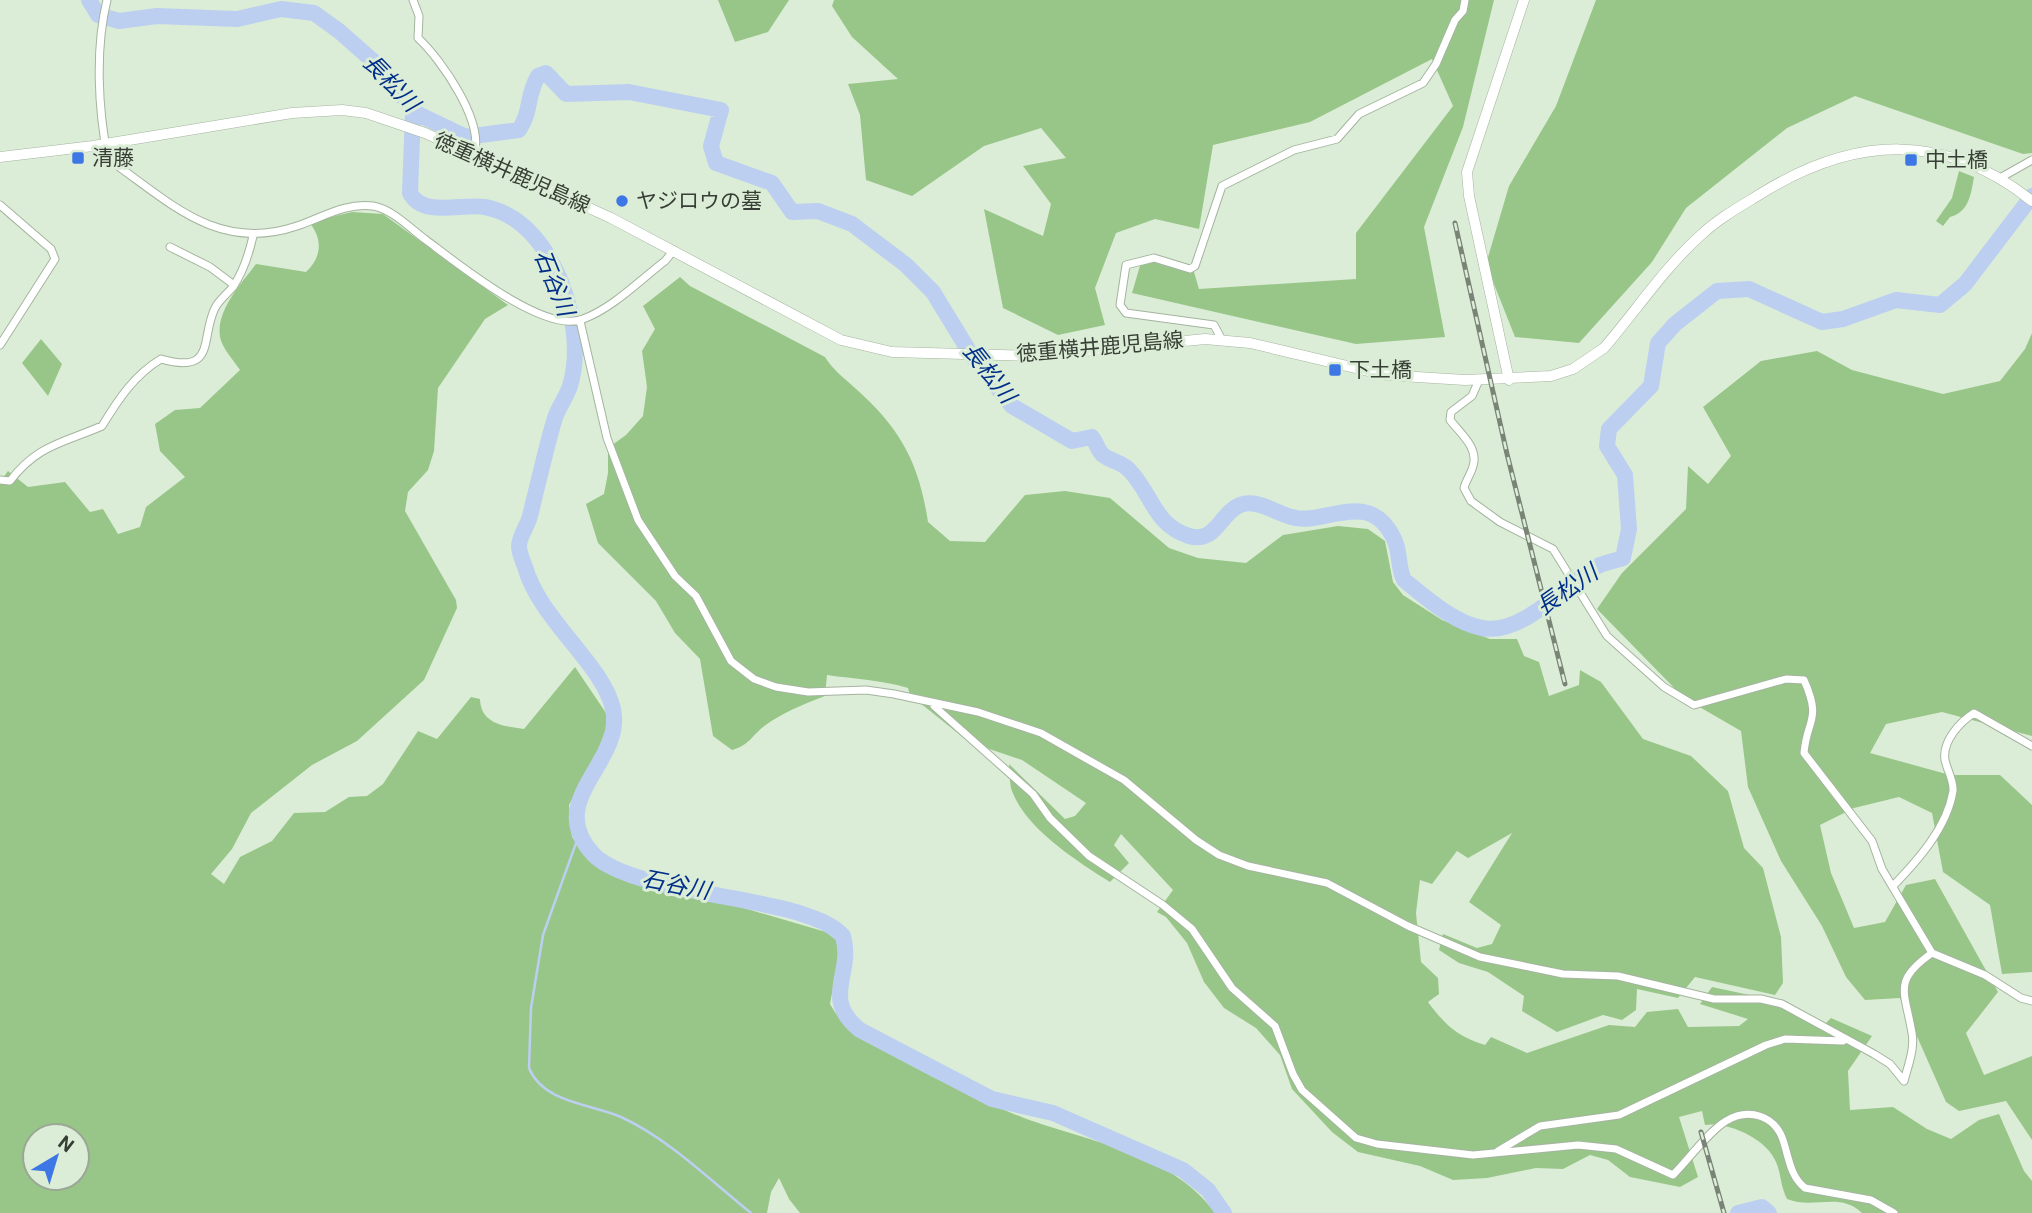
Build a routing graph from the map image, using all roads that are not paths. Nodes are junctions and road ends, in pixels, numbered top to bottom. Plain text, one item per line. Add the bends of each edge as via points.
1 (107, 0) edge
2 (413, 0) edge
3 (1465, 0) edge
4 (1524, 0) edge
5 (105, 144) junction
6 (473, 156) junction
7 (0, 157) edge
8 (2032, 160) edge
9 (2000, 178) junction
10 (2032, 201) edge
11 (0, 205) edge
12 (253, 236) junction
13 (170, 247) dead end
14 (674, 250) junction
15 (234, 285) junction
16 (580, 321) junction
17 (1222, 340) junction
18 (0, 345) edge
19 (1479, 380) junction
20 (1509, 380) junction
21 (0, 480) edge
22 (934, 705) junction
23 (2032, 746) edge
24 (1893, 886) junction
25 (1932, 953) junction
26 (2032, 1001) edge
27 (1847, 1041) junction
28 (1496, 1153) junction
29 (1894, 1213) edge

1 - 5 street via 102,23
2 - 6 street via 419,16 418,38 457,90 476,133
3 - 17 street via 1423,83 1359,114 1336,139 1294,150 1222,186 1195,266 1190,269 1154,258 1126,265 1120,305 1126,313 1214,325
4 - 20 main road via 1467,172
5 - 6 main road, 徳重横井鹿児島線 via 320,110 366,113 403,124
5 - 7 main road, 徳重横井鹿児島線
5 - 12 street via 107,159 200,222
6 - 14 main road, 徳重横井鹿児島線
8 - 9 street
9 - 10 main road, 徳重横井鹿児島線
9 - 20 main road, 徳重横井鹿児島線 via 1961,160 1910,149 1863,151 1826,160 1777,184 1700,235 1590,360 1551,376
11 - 18 street via 51,249 55,259
12 - 15 street
12 - 16 street via 341,209 376,206 497,292 528,309 567,322
13 - 15 street
14 - 16 street
14 - 17 main road, 徳重横井鹿児島線 via 841,340 892,352 958,356 1086,352
15 - 21 street via 215,308 207,347 191,362 161,359 149,366 120,396 102,426 65,438 26,460 10,481
16 - 22 street via 607,438 638,520 675,576 696,596 731,662 754,679 776,687 808,692 866,690
17 - 19 main road, 徳重横井鹿児島線 via 1385,375
19 - 20 main road, 徳重横井鹿児島線
19 - 24 street via 1472,396 1451,412 1450,420 1474,456 1465,482 1467,496 1500,522 1553,549 1607,636 1664,687 1695,705 1786,679 1804,680 1814,716 1804,753 1872,841
22 - 27 street via 978,712 1041,733 1124,780 1219,855 1327,883 1480,957 1563,974 1618,976 1714,999 1782,1004
22 - 28 street via 1033,794 1089,856 1192,929 1232,988 1275,1026 1302,1090 1356,1138 1473,1155
23 - 24 street via 1974,713 1958,723 1944,757 1953,788 1946,814 1930,843
24 - 25 street
25 - 26 street
25 - 27 street via 1912,967 1903,984 1913,1035 1904,1081 1890,1064
27 - 28 street via 1786,1040 1766,1045 1619,1115 1540,1126
28 - 29 street via 1578,1145 1616,1149 1673,1175 1726,1121 1766,1116 1782,1138 1797,1181 1805,1188 1871,1200

